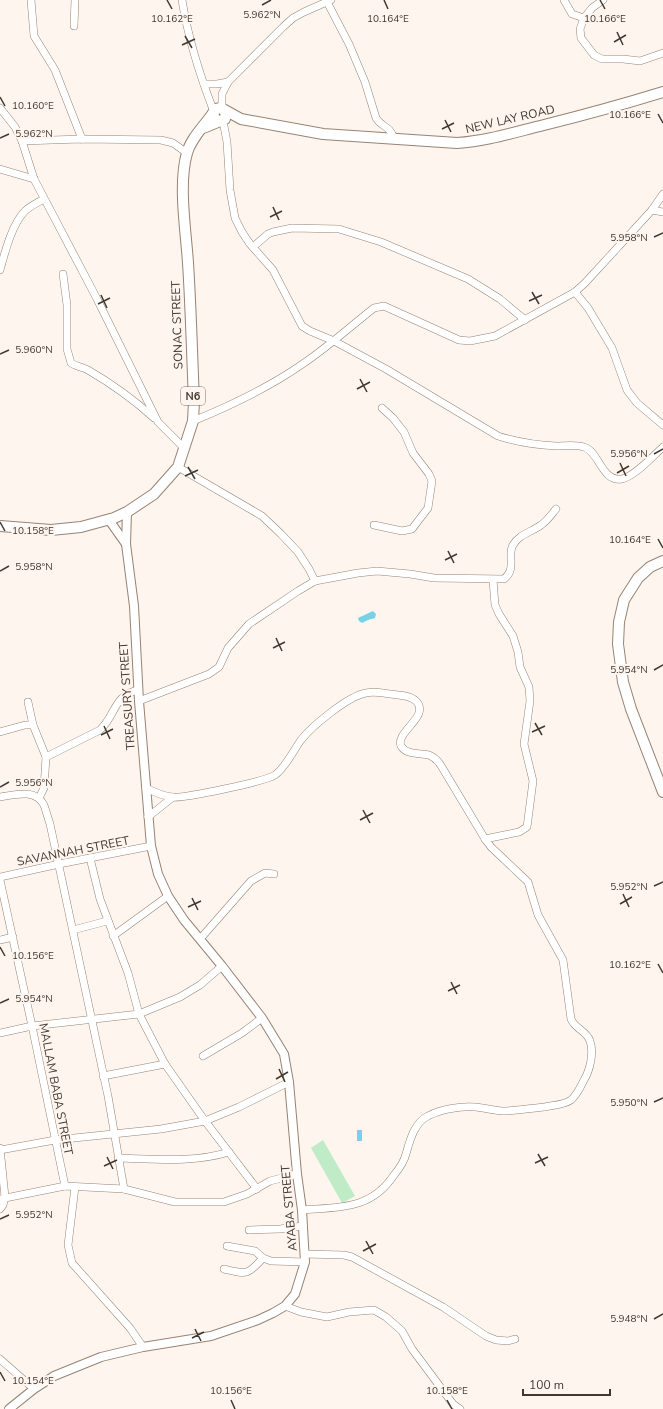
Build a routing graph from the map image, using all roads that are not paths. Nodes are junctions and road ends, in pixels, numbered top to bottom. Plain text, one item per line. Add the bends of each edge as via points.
1 (30, 0) edge
2 (74, 0) edge
3 (182, 0) edge
4 (564, 0) edge
5 (603, 0) edge
6 (328, 1) edge
7 (584, 18) junction
8 (74, 26) dead end
9 (663, 53) edge
10 (203, 82) junction
11 (228, 82) junction
12 (663, 92) edge
13 (0, 108) edge
14 (220, 114) junction
15 (82, 139) junction
16 (394, 139) junction
17 (22, 141) junction
18 (187, 153) junction
19 (0, 169) edge
20 (34, 179) junction
21 (663, 194) edge
22 (44, 199) junction
23 (652, 210) junction
24 (663, 212) edge
25 (253, 247) junction
26 (0, 270) edge
27 (63, 274) dead end
28 (575, 292) junction
29 (525, 320) junction
30 (334, 341) junction
31 (382, 408) dead end
32 (193, 421) junction
33 (158, 422) junction
34 (663, 425) edge
35 (663, 447) edge
36 (184, 448) junction
37 (178, 467) junction
38 (556, 509) dead end
39 (127, 512) junction
40 (109, 520) junction
41 (374, 525) dead end
42 (0, 526) edge
43 (126, 544) junction
44 (663, 561) edge
45 (493, 580) junction
46 (315, 582) junction
47 (138, 690) junction
48 (28, 702) dead end
49 (139, 702) junction
50 (32, 725) junction
51 (0, 732) edge
52 (46, 757) junction
53 (146, 788) junction
54 (663, 792) edge
55 (0, 798) edge
56 (38, 798) junction
57 (173, 798) junction
58 (148, 816) junction
59 (485, 839) junction
60 (151, 846) junction
61 (90, 858) junction
62 (59, 864) junction
63 (274, 874) dead end
64 (0, 877) edge
65 (0, 880) edge
66 (168, 896) junction
67 (107, 921) junction
68 (73, 930) junction
69 (113, 936) junction
70 (13, 937) junction
71 (200, 939) junction
72 (0, 940) edge
73 (222, 966) junction
74 (139, 1014) junction
75 (262, 1018) junction
76 (91, 1019) junction
77 (32, 1026) junction
78 (0, 1033) edge
79 (203, 1056) dead end
80 (165, 1064) junction
81 (103, 1076) junction
82 (289, 1082) junction
83 (205, 1121) junction
84 (114, 1134) junction
85 (55, 1140) junction
86 (0, 1149) edge
87 (229, 1152) junction
88 (118, 1158) junction
89 (297, 1174) junction
90 (65, 1186) junction
91 (75, 1187) junction
92 (124, 1189) junction
93 (257, 1189) junction
94 (3, 1198) edge
95 (0, 1209) edge
96 (302, 1210) junction
97 (303, 1226) junction
98 (249, 1230) dead end
99 (227, 1246) dead end
100 (263, 1258) junction
101 (305, 1258) junction
102 (224, 1269) dead end
103 (285, 1306) junction
104 (515, 1339) dead end
105 (143, 1346) junction
106 (0, 1358) edge
107 (34, 1389) junction
108 (15, 1408) edge
109 (460, 1409) edge

1 - 15 street via 34,36 55,70
2 - 8 street
3 - 10 street
4 - 7 street via 572,14
5 - 7 street
6 - 11 street via 293,18
6 - 16 street via 365,82 376,118 390,128
7 - 9 street via 580,29 581,38 594,55 602,59 640,61
10 - 11 street
10 - 14 street
11 - 14 street via 222,94
12 - 16 highway, NEW LAY ROAD via 476,142
13 - 17 street
14 - 16 highway, NEW LAY ROAD via 323,134
14 - 18 highway, SONAC STREET / N6 via 201,129
14 - 25 street via 227,142 230,190 235,218
15 - 17 street
15 - 18 street via 161,140 172,143
17 - 20 street
18 - 32 highway, SONAC STREET / N6 via 184,188
19 - 20 street
20 - 22 street
21 - 23 street
22 - 26 street via 28,208 19,217
22 - 33 street
23 - 24 street
23 - 28 street
25 - 29 street via 268,234 292,228 339,229 381,242 468,279 500,299
25 - 30 street via 273,270 302,326
27 - 33 street via 67,305 67,349 71,363 86,369 130,396
28 - 29 street
28 - 34 street via 588,308 612,348 627,390 637,403
29 - 30 street via 496,336 470,341 459,340 379,306
30 - 32 street via 263,389
30 - 35 street via 498,436 515,442 585,447 612,478 628,476
31 - 41 street via 404,432 413,453 432,481 428,508 412,529 402,531
32 - 36 highway, SONAC STREET / N6
33 - 36 street
36 - 37 highway, SONAC STREET / N6
37 - 39 highway, SONAC STREET / N6 via 154,494
37 - 46 street via 262,516 298,552
38 - 45 street via 542,525 513,544 508,575 504,579
39 - 40 highway, SONAC STREET / N6
39 - 43 main road, TREASURY STREET
40 - 42 highway, SONAC STREET / N6 via 81,527 51,530
40 - 43 main road, TREASURY STREET
43 - 47 main road, TREASURY STREET via 134,606
44 - 54 highway via 650,567 638,578 624,600 618,644 630,709
45 - 46 street via 434,578 377,571
45 - 59 street via 497,610 513,636 520,667 529,687 530,701 524,744 533,787 527,826 519,832
46 - 49 street via 249,624 228,648 219,667 209,674
47 - 49 main road, TREASURY STREET
47 - 52 street via 120,700 100,730
48 - 50 street
49 - 53 main road, TREASURY STREET
50 - 51 street
50 - 52 street
52 - 56 street via 44,788
53 - 57 street
53 - 58 main road, TREASURY STREET
55 - 56 street via 24,794
56 - 62 street via 44,805
57 - 58 street
57 - 59 street via 274,776 305,734 344,702 365,693 376,692 411,697 417,702 420,708 419,715 401,737 402,748 408,752 436,758
58 - 60 main road, TREASURY STREET
59 - 96 street via 528,882 538,915 562,955 571,1019 576,1027 587,1034 591,1046 588,1074 574,1096 564,1103 510,1110 468,1107 448,1109 428,1116 415,1128 405,1157 381,1191 353,1206
60 - 61 street, SAVANNAH STREET
60 - 66 main road, AYABA STREET via 158,874
61 - 62 street, SAVANNAH STREET
61 - 67 street
62 - 64 street, SAVANNAH STREET
62 - 68 street
63 - 71 street via 264,873 251,881
65 - 70 street, MALLAM BABA STREET
66 - 69 street
66 - 71 main road, AYABA STREET
67 - 68 street
67 - 69 street
68 - 76 street
69 - 74 street via 128,973
70 - 72 street
70 - 77 street, MALLAM BABA STREET
71 - 73 main road, AYABA STREET
73 - 74 street via 200,986 180,998
73 - 75 main road, AYABA STREET
74 - 76 street
74 - 80 street
75 - 79 street via 242,1034
75 - 82 main road, AYABA STREET via 284,1054
76 - 77 street
76 - 81 street
77 - 78 street
77 - 85 street, MALLAM BABA STREET
80 - 81 street
80 - 83 street
81 - 84 street
82 - 83 street
82 - 89 main road, AYABA STREET
83 - 84 street
83 - 87 street
84 - 85 street
84 - 88 street
85 - 86 street
85 - 90 street, MALLAM BABA STREET
86 - 94 street
87 - 88 street via 205,1158
87 - 93 street
88 - 92 street
89 - 93 street via 270,1181
89 - 96 main road, AYABA STREET
90 - 91 street
90 - 94 street
91 - 92 street
91 - 105 street via 68,1245 72,1263 128,1324
92 - 93 street via 175,1202 224,1202
94 - 95 street
96 - 97 main road, AYABA STREET
97 - 98 street
97 - 101 main road, AYABA STREET
99 - 100 street via 255,1251
100 - 101 street via 271,1261
100 - 102 street via 249,1272
101 - 103 main road, AYABA STREET via 295,1294
101 - 104 street via 344,1255 352,1257 443,1307 486,1336 496,1340
103 - 105 main road, AYABA STREET via 258,1320 211,1336
103 - 109 street via 327,1317 374,1310 386,1317 402,1331 412,1349 453,1404
105 - 107 main road, AYABA STREET via 69,1369
106 - 107 street
107 - 108 main road, AYABA STREET

